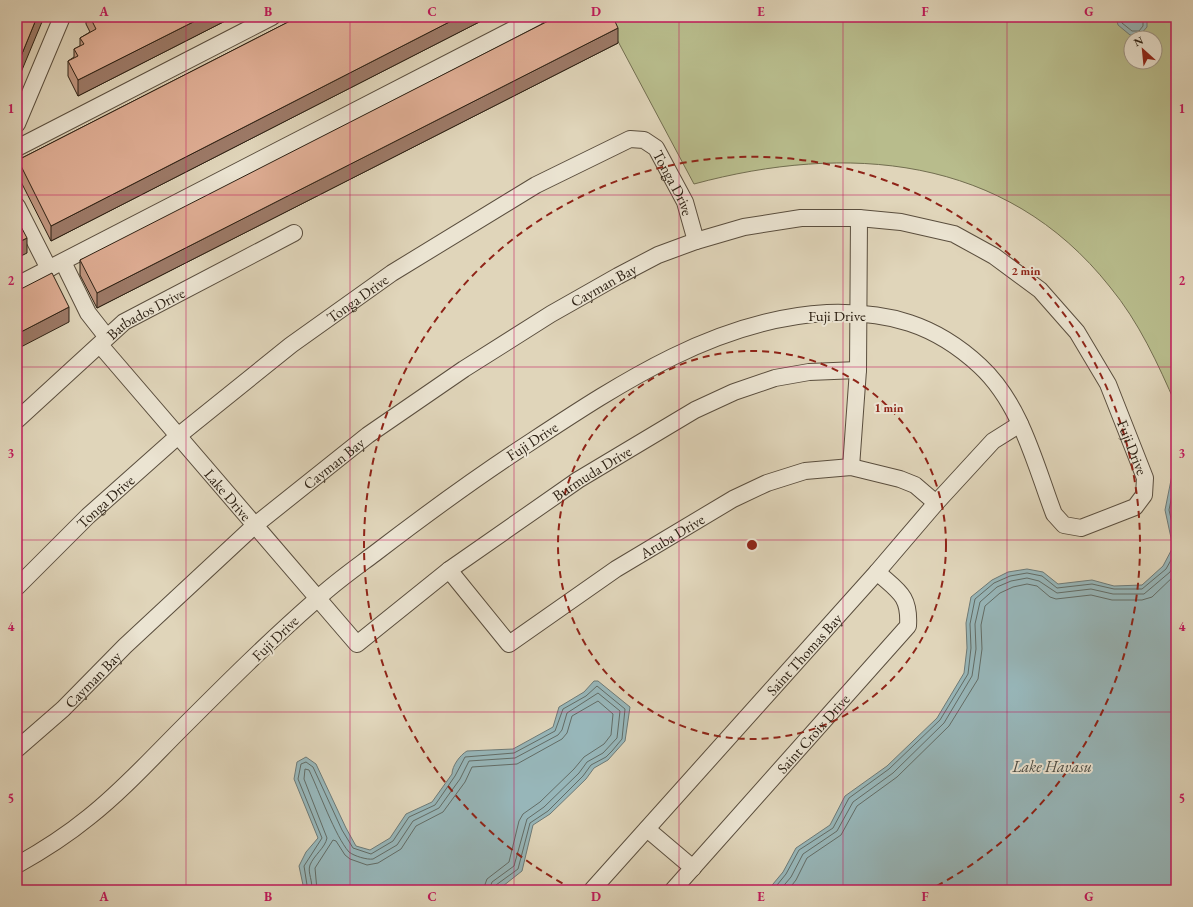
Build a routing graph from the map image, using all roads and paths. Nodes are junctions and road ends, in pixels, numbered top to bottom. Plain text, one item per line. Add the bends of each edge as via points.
1 (62, 17) edge
2 (272, 17) edge
3 (537, 17) edge
4 (17, 124) edge
5 (17, 148) edge
6 (17, 206) edge
7 (859, 218) junction
8 (294, 233) dead end
9 (696, 240) junction
10 (63, 262) junction
11 (49, 269) junction
12 (17, 285) edge
13 (858, 312) junction
14 (103, 340) junction
15 (858, 370) junction
16 (17, 420) edge
17 (1020, 424) junction
18 (178, 436) junction
19 (851, 467) junction
20 (936, 504) junction
21 (254, 526) junction
22 (449, 570) junction
23 (878, 572) junction
24 (17, 587) edge
25 (318, 598) junction
26 (357, 644) joint
27 (17, 749) edge
28 (647, 829) junction
29 (17, 865) edge
30 (693, 868) junction
31 (592, 890) edge
32 (673, 890) edge

1 - 4 street
2 - 5 street
3 - 10 street
6 - 11 street
7 - 9 street, Fuji Drive via 802,218 744,227
7 - 13 street
7 - 17 street, Fuji Drive via 901,222 954,234 994,256 1040,290 1077,332 1108,384 1145,478 1144,495 1135,507 1082,528 1064,525 1054,514
8 - 14 street, Barbados Drive via 124,322
9 - 18 street, Tonga Drive via 685,202 656,148 644,140 630,140 536,185 392,273 291,345
9 - 21 street, Cayman Bay via 658,255 618,276 551,314 464,369 368,435
10 - 11 street
10 - 14 street, Lake Drive
11 - 12 street
13 - 15 street
13 - 17 street, Fuji Drive via 914,323 950,342 982,367 1004,394
13 - 25 street, Fuji Drive via 803,314 765,321 675,355 577,411 487,471 410,526
14 - 16 street, Barbados Drive
14 - 18 street, Lake Drive
15 - 19 street
15 - 22 street, Burmuda Drive via 809,372 775,378 734,392 695,410 578,480
17 - 20 street, Saint Thomas Bay via 993,441
18 - 21 street, Lake Drive
18 - 24 street, Tonga Drive via 88,516
19 - 20 street, Aruba Drive via 915,485
19 - 22 street, Aruba Drive via 805,471 767,482 732,499 616,569 509,644
20 - 23 street, Saint Thomas Bay
21 - 25 street, Lake Drive
21 - 27 street, Cayman Bay via 125,646 63,709
22 - 26 street, Burmuda Drive
23 - 28 street, Saint Thomas Bay
23 - 30 street, Saint Croix Drive via 904,596 909,610 908,626
25 - 26 street, Lake Drive
25 - 29 street, Fuji Drive via 91,816 45,850
28 - 30 street
28 - 31 street, Saint Thomas Bay
30 - 32 street, Saint Croix Drive

